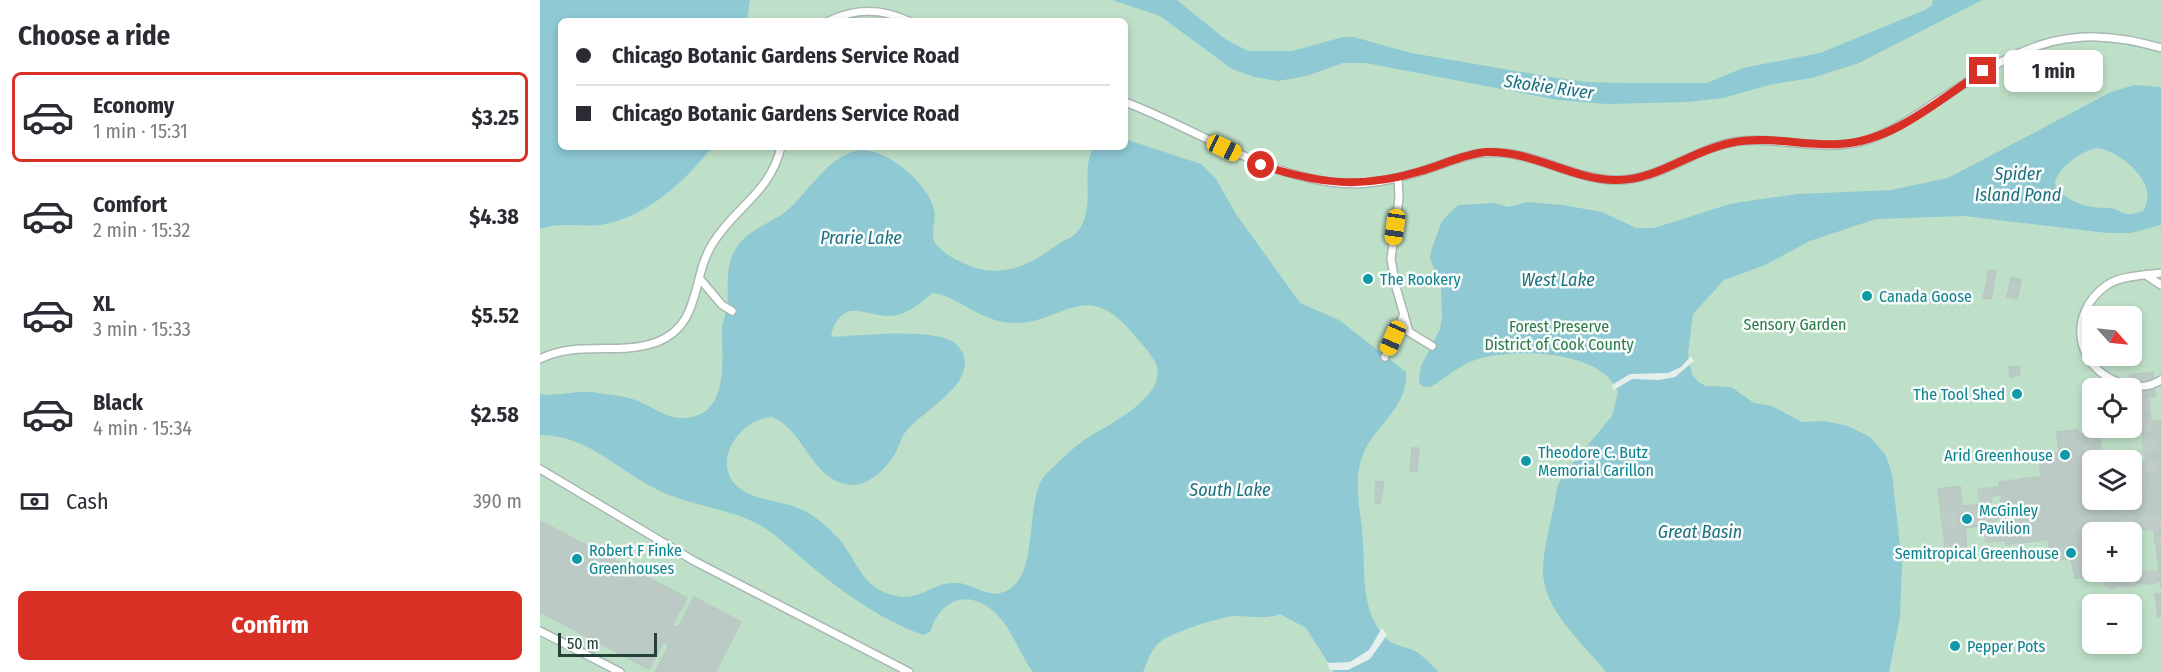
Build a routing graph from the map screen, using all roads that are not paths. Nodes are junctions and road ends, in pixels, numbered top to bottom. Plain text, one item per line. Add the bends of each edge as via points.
1 (836, 18) edge
2 (898, 18) edge
3 (2161, 48) edge
4 (1128, 103) edge
5 (780, 150) edge
6 (1398, 178) junction
7 (2161, 273) edge
8 (2146, 274) junction
9 (700, 279) junction
10 (2161, 285) edge
11 (732, 311) dead end
12 (1404, 314) junction
13 (1432, 346) dead end
14 (1385, 357) dead end
15 (540, 359) edge
16 (2161, 380) edge
17 (540, 469) edge
18 (540, 631) edge
19 (620, 672) edge
20 (909, 672) edge

1 - 2 lane via 850,12 875,11
3 - 6 lane via 2102,37 2070,37 2043,43 1998,62 1895,128 1861,142 1748,140 1630,179 1589,177 1524,158 1485,152
4 - 6 lane via 1286,173 1347,184
5 - 9 lane via 762,190 712,244
6 - 12 lane via 1391,259
7 - 8 lane
8 - 10 lane
8 - 16 lane via 2108,284 2089,304 2081,329 2086,356 2105,377 2142,387
9 - 11 lane
9 - 15 lane via 687,319 659,341 635,347 560,351
12 - 13 lane via 1409,332
12 - 14 lane
17 - 20 lane via 694,561
18 - 19 lane

